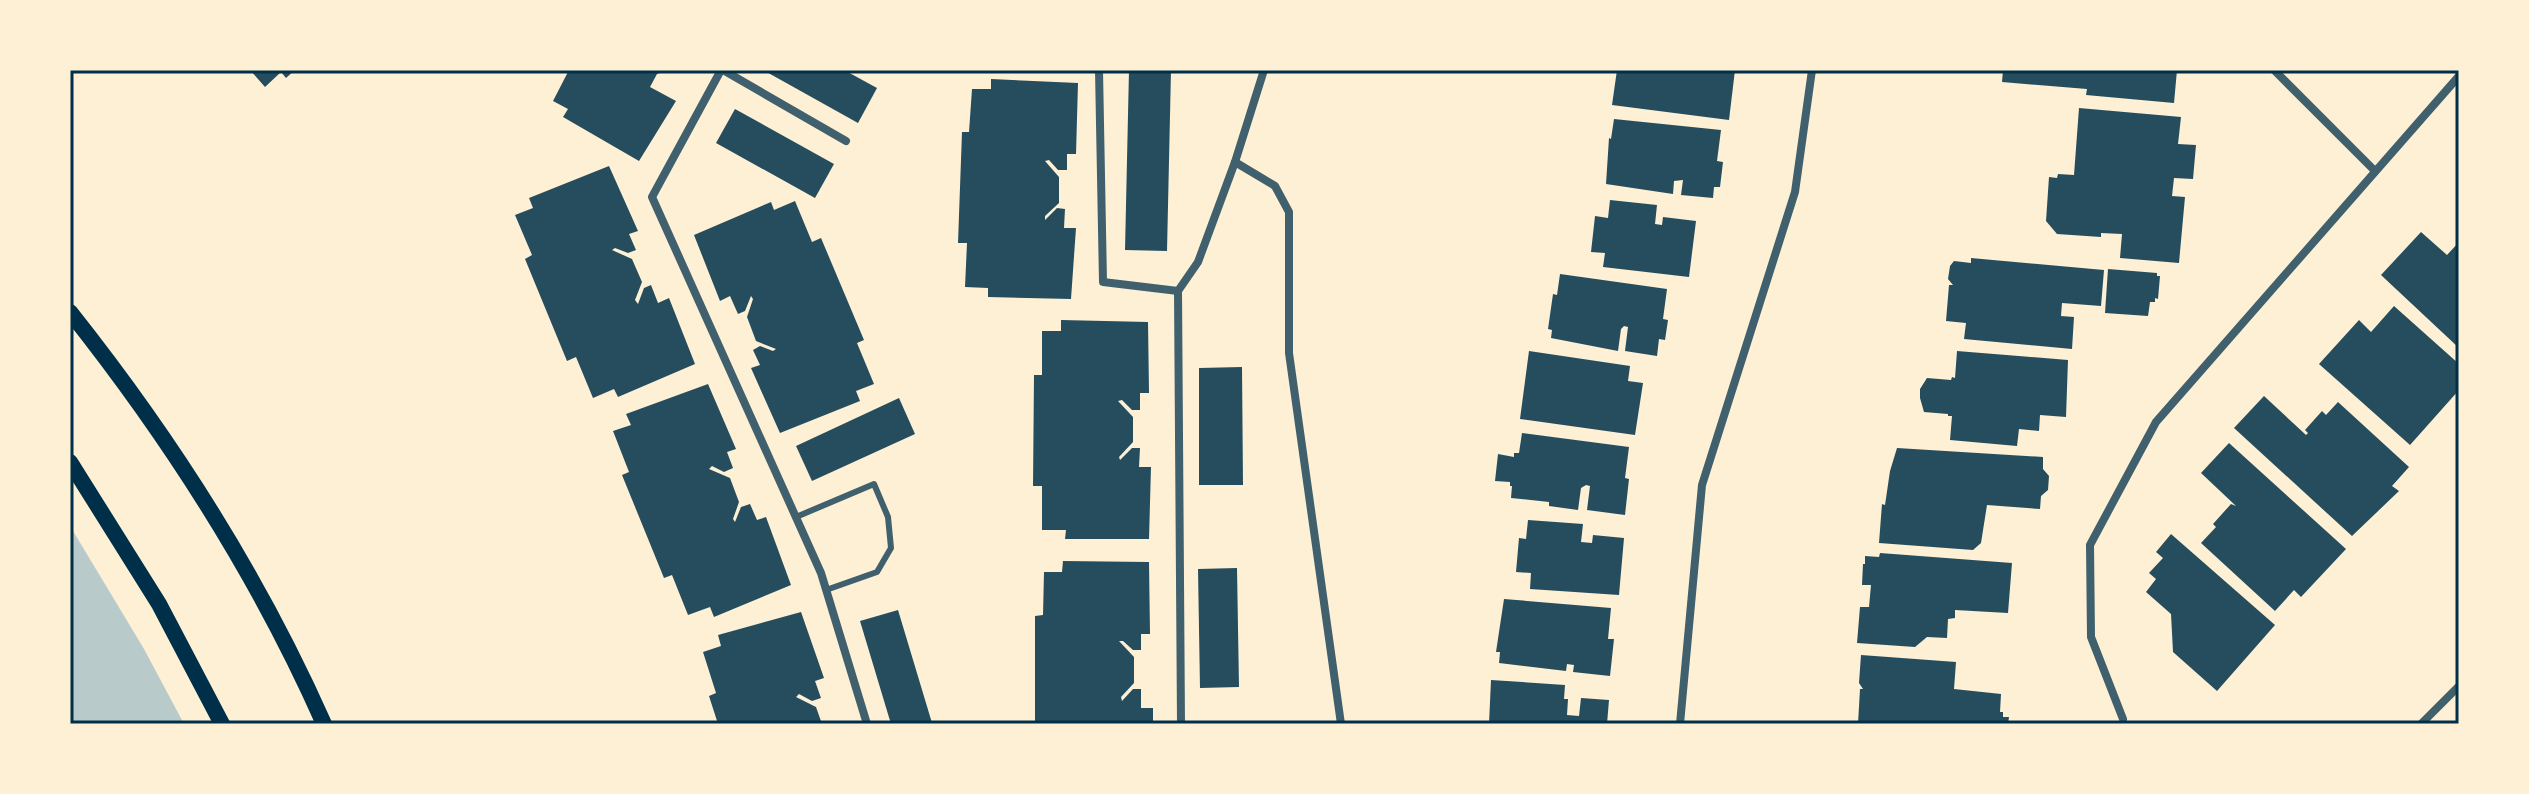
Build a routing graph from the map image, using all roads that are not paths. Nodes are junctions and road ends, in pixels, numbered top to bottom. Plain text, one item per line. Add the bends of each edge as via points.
1 (722, 70) edge
2 (1099, 70) edge
3 (1264, 70) edge
4 (1812, 70) edge
5 (2274, 70) edge
6 (2459, 76) edge
7 (846, 141) dead end
8 (1235, 162) junction
9 (2375, 171) junction
10 (1178, 291) junction
11 (70, 312) edge
12 (70, 462) edge
13 (796, 517) junction
14 (826, 590) junction
15 (2459, 686) edge
16 (2123, 719) dead end
17 (222, 724) edge
18 (324, 724) edge
19 (867, 724) edge
20 (1181, 724) edge
21 (1341, 724) edge
22 (1680, 724) edge
23 (2421, 724) edge

1 - 7 street
1 - 13 street via 652,197
2 - 10 street via 1103,282
3 - 8 street
4 - 22 street via 1795,192 1702,485
5 - 9 street
6 - 9 street
8 - 10 street via 1198,262
8 - 21 street via 1275,186 1289,212 1289,353
9 - 16 street via 2156,422 2090,545 2091,637
10 - 20 street
11 - 18 main road via 187,472 257,592
12 - 17 main road via 159,604
13 - 14 street
13 - 14 lane via 874,484 888,517 891,548 877,572
14 - 19 street
15 - 23 street

